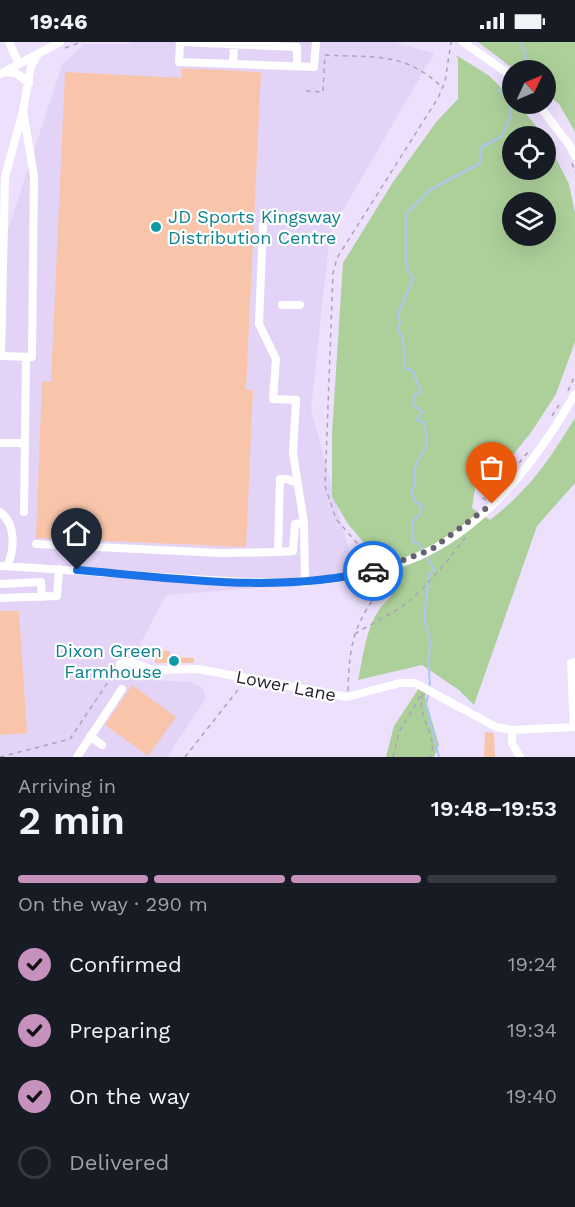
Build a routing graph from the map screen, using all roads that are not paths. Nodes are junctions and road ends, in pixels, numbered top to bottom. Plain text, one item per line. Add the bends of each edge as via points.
1 (9, 42) edge
2 (60, 42) edge
3 (181, 42) edge
4 (316, 42) edge
5 (463, 42) edge
6 (234, 44) junction
7 (38, 54) junction
8 (19, 64) junction
9 (233, 64) junction
10 (297, 67) junction
11 (502, 69) edge
12 (2, 73) edge
13 (29, 84) junction
14 (23, 111) junction
15 (546, 114) edge
16 (575, 156) edge
17 (263, 225) dead end
18 (282, 305) dead end
19 (300, 305) dead end
20 (26, 357) junction
21 (575, 394) edge
22 (0, 443) edge
23 (24, 443) junction
24 (297, 483) junction
25 (0, 512) edge
26 (24, 512) dead end
27 (304, 523) junction
28 (36, 544) dead end
29 (278, 552) junction
30 (4, 566) edge
31 (59, 569) junction
32 (305, 583) junction
33 (0, 584) edge
34 (42, 597) junction
35 (0, 598) edge
36 (575, 662) edge
37 (120, 664) road end
38 (122, 689) dead end
39 (574, 727) edge
40 (512, 730) junction
41 (90, 736) junction
42 (102, 745) dead end
43 (77, 757) edge
44 (520, 757) edge

1 - 8 street
2 - 7 street
3 - 6 street
3 - 9 street via 179,62
4 - 10 street via 314,67
5 - 11 street
6 - 9 street
6 - 10 street via 297,47
7 - 8 street
7 - 13 street via 31,66
8 - 12 street
9 - 10 street
12 - 13 street via 16,74
13 - 14 street
14 - 20 street via 34,176 32,357
14 - 20 street via 5,177 1,356
15 - 16 street
17 - 24 street via 259,324 276,359 273,399 296,400 293,453
18 - 19 street
20 - 23 street
21 - 32 street via 537,456 510,488 474,519 424,554 379,569
22 - 23 street
23 - 26 street
24 - 27 street
24 - 29 street via 280,479
25 - 30 street via 7,518 14,545
27 - 29 street via 295,524 293,551
27 - 32 street
28 - 29 street via 220,554
30 - 31 street
31 - 32 street via 269,584
31 - 34 street via 57,596
33 - 34 street via 41,582
34 - 35 street
36 - 39 street via 571,663
37 - 40 street, Lower Lane via 130,662 154,670 198,669 348,698 400,683 415,683 481,721
38 - 41 street
39 - 40 street, Lower Lane
40 - 44 street via 512,743
41 - 42 street
41 - 43 street

